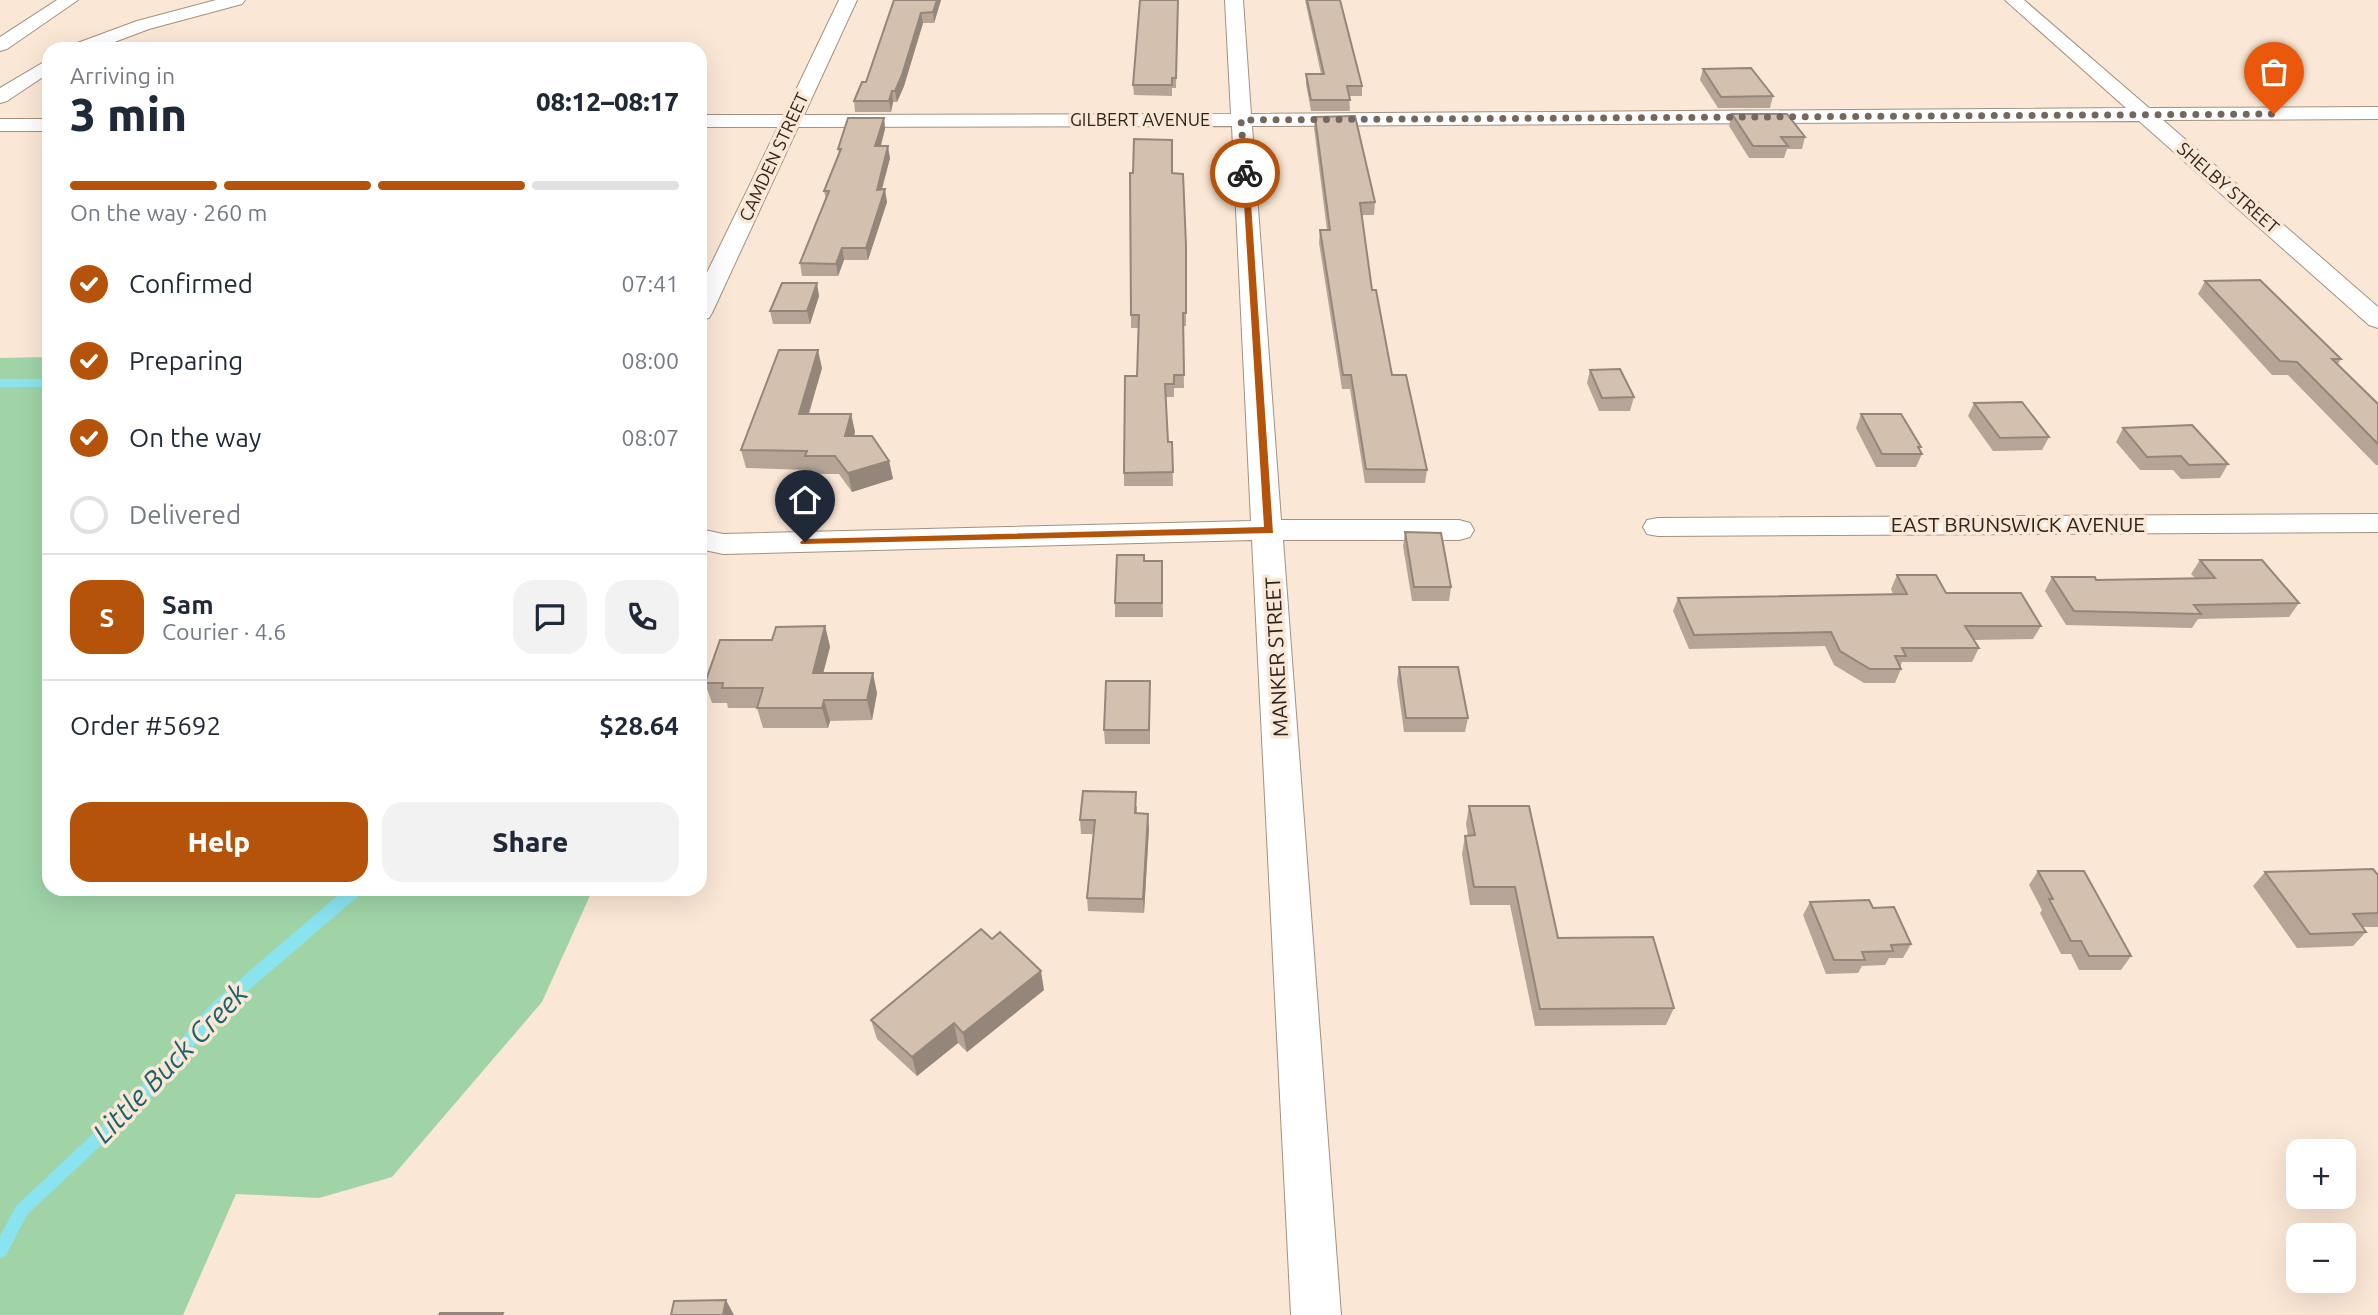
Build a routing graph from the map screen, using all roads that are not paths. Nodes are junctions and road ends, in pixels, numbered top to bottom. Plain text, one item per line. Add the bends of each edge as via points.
1 (69, 0) edge
2 (236, 0) edge
3 (848, 0) edge
4 (1234, 0) edge
5 (2014, 0) edge
6 (98, 42) edge
7 (0, 45) edge
8 (42, 70) edge
9 (0, 97) edge
10 (2378, 113) edge
11 (2145, 115) junction
12 (791, 120) junction
13 (1241, 120) junction
14 (707, 121) edge
15 (0, 125) edge
16 (42, 125) edge
17 (707, 298) edge
18 (2378, 320) edge
19 (2378, 523) edge
20 (1658, 527) dead end
21 (1269, 530) junction
22 (1459, 530) dead end
23 (707, 541) edge
24 (1316, 1315) edge

1 - 7 street
2 - 6 street
3 - 12 street, CAMDEN STREET
4 - 13 street, MANKER STREET
5 - 11 street, SHELBY STREET
8 - 9 street
10 - 11 street, GILBERT AVENUE
11 - 13 street, GILBERT AVENUE
11 - 18 street, SHELBY STREET
12 - 13 street, GILBERT AVENUE
12 - 14 street, GILBERT AVENUE
12 - 17 street, CAMDEN STREET
13 - 21 street, MANKER STREET
15 - 16 street
19 - 20 street, EAST BRUNSWICK AVENUE
21 - 22 street
21 - 23 street via 723,544
21 - 24 street, MANKER STREET

